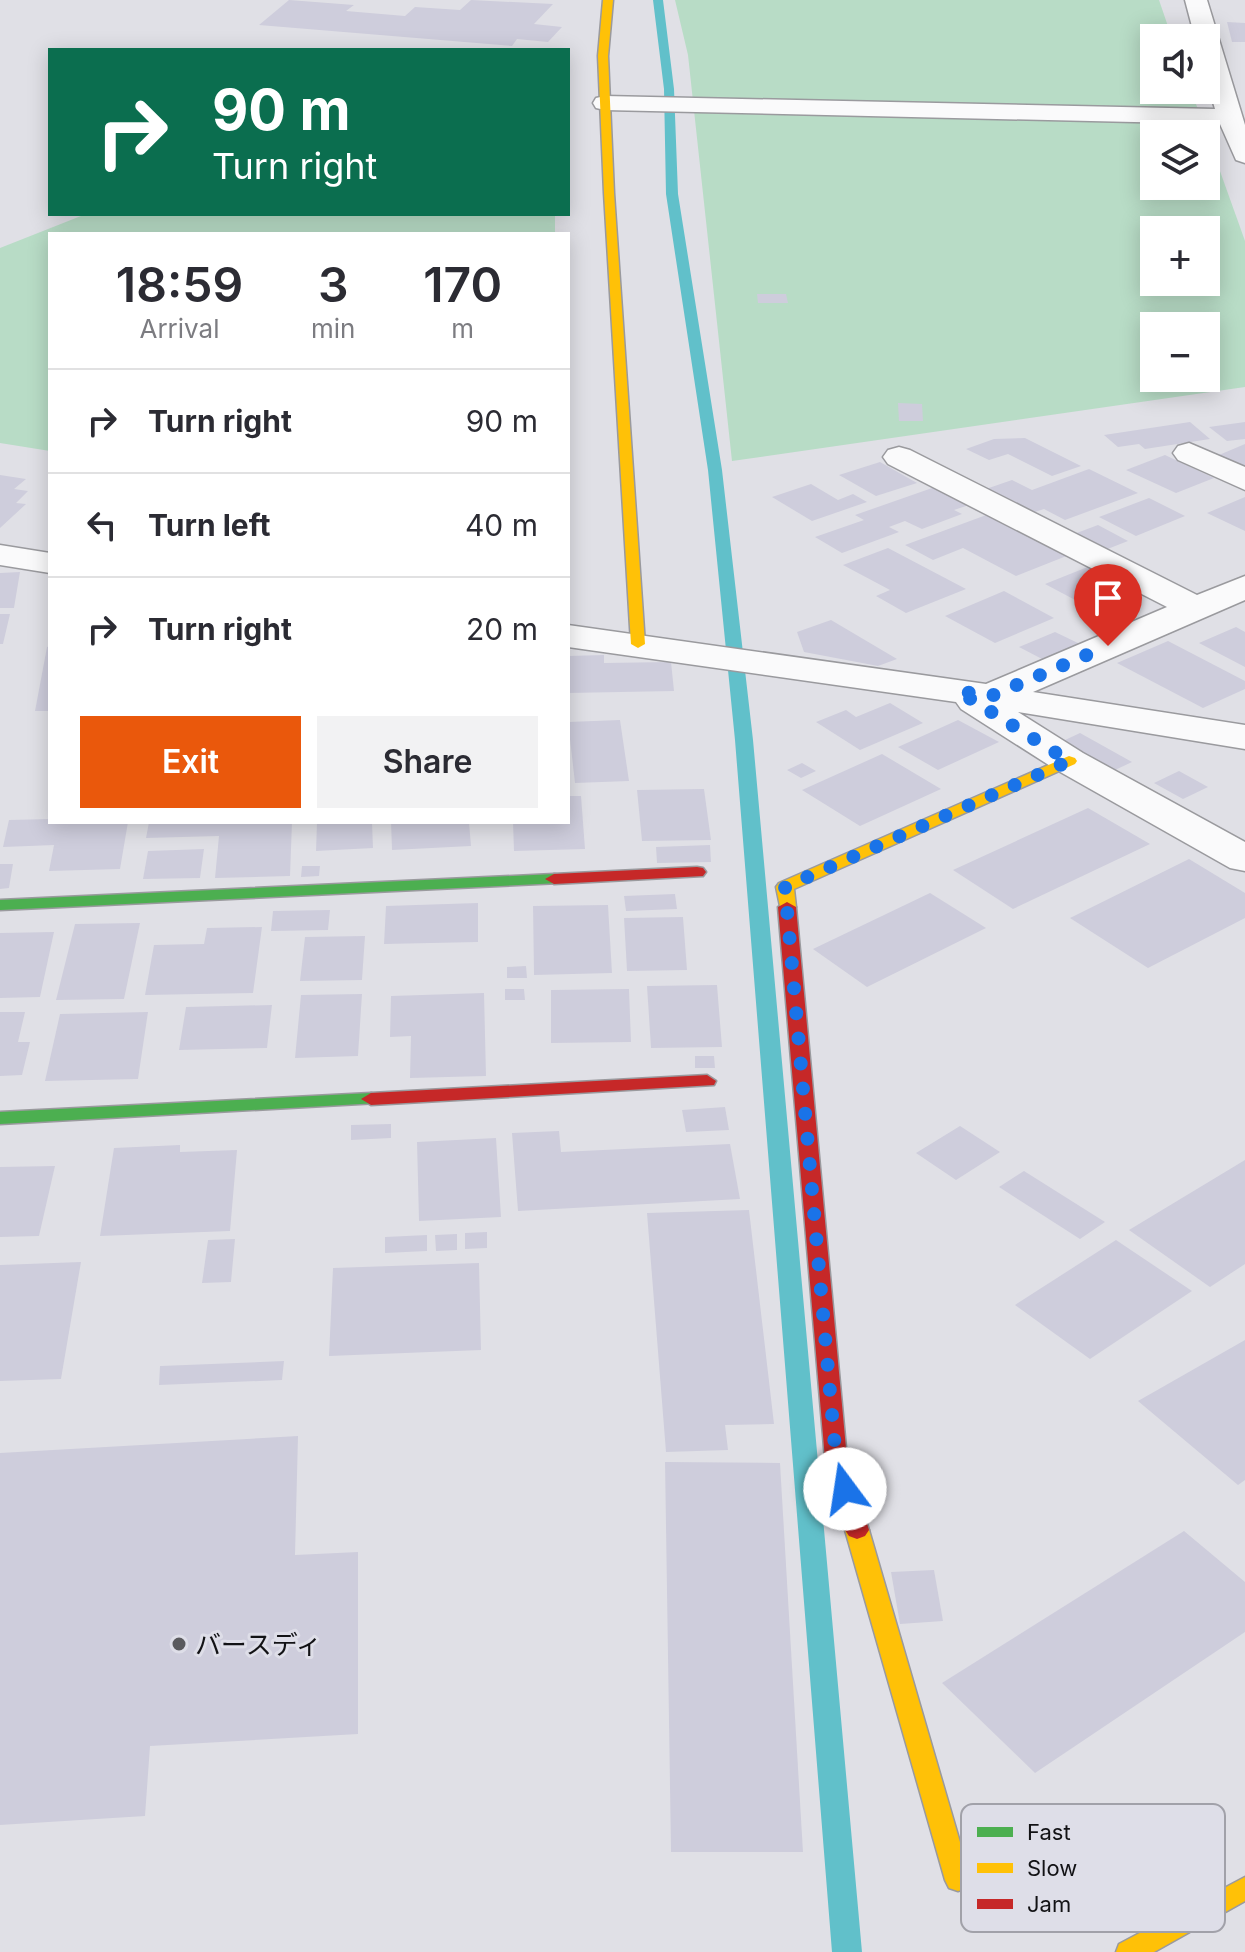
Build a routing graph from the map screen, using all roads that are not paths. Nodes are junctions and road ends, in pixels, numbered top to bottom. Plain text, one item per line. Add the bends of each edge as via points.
1 (608, 0) edge
2 (1196, 0) edge
3 (605, 103) junction
4 (1234, 113) edge
5 (1245, 155) edge
6 (1189, 453) dead end
7 (899, 457) dead end
8 (1245, 480) edge
9 (0, 555) edge
10 (48, 563) edge
11 (1245, 587) edge
12 (1196, 608) junction
13 (570, 636) edge
14 (638, 644) junction
15 (974, 694) junction
16 (1245, 737) edge
17 (1069, 761) junction
18 (1245, 859) edge
19 (697, 872) dead end
20 (0, 905) edge
21 (707, 1081) dead end
22 (0, 1118) edge
23 (958, 1880) dead end
24 (1245, 1888) edge
25 (1225, 1899) edge
26 (1165, 1932) edge
27 (1129, 1952) edge

1 - 3 main road
2 - 4 street via 1224,52
3 - 4 street
3 - 14 main road
4 - 5 street
6 - 8 street
7 - 12 street
9 - 10 street
11 - 12 street
12 - 15 street
13 - 14 street
14 - 15 street
15 - 16 street
15 - 17 street
17 - 18 street
17 - 23 main road via 785,887 836,1459
19 - 20 main road
21 - 22 main road
24 - 25 main road
26 - 27 main road

